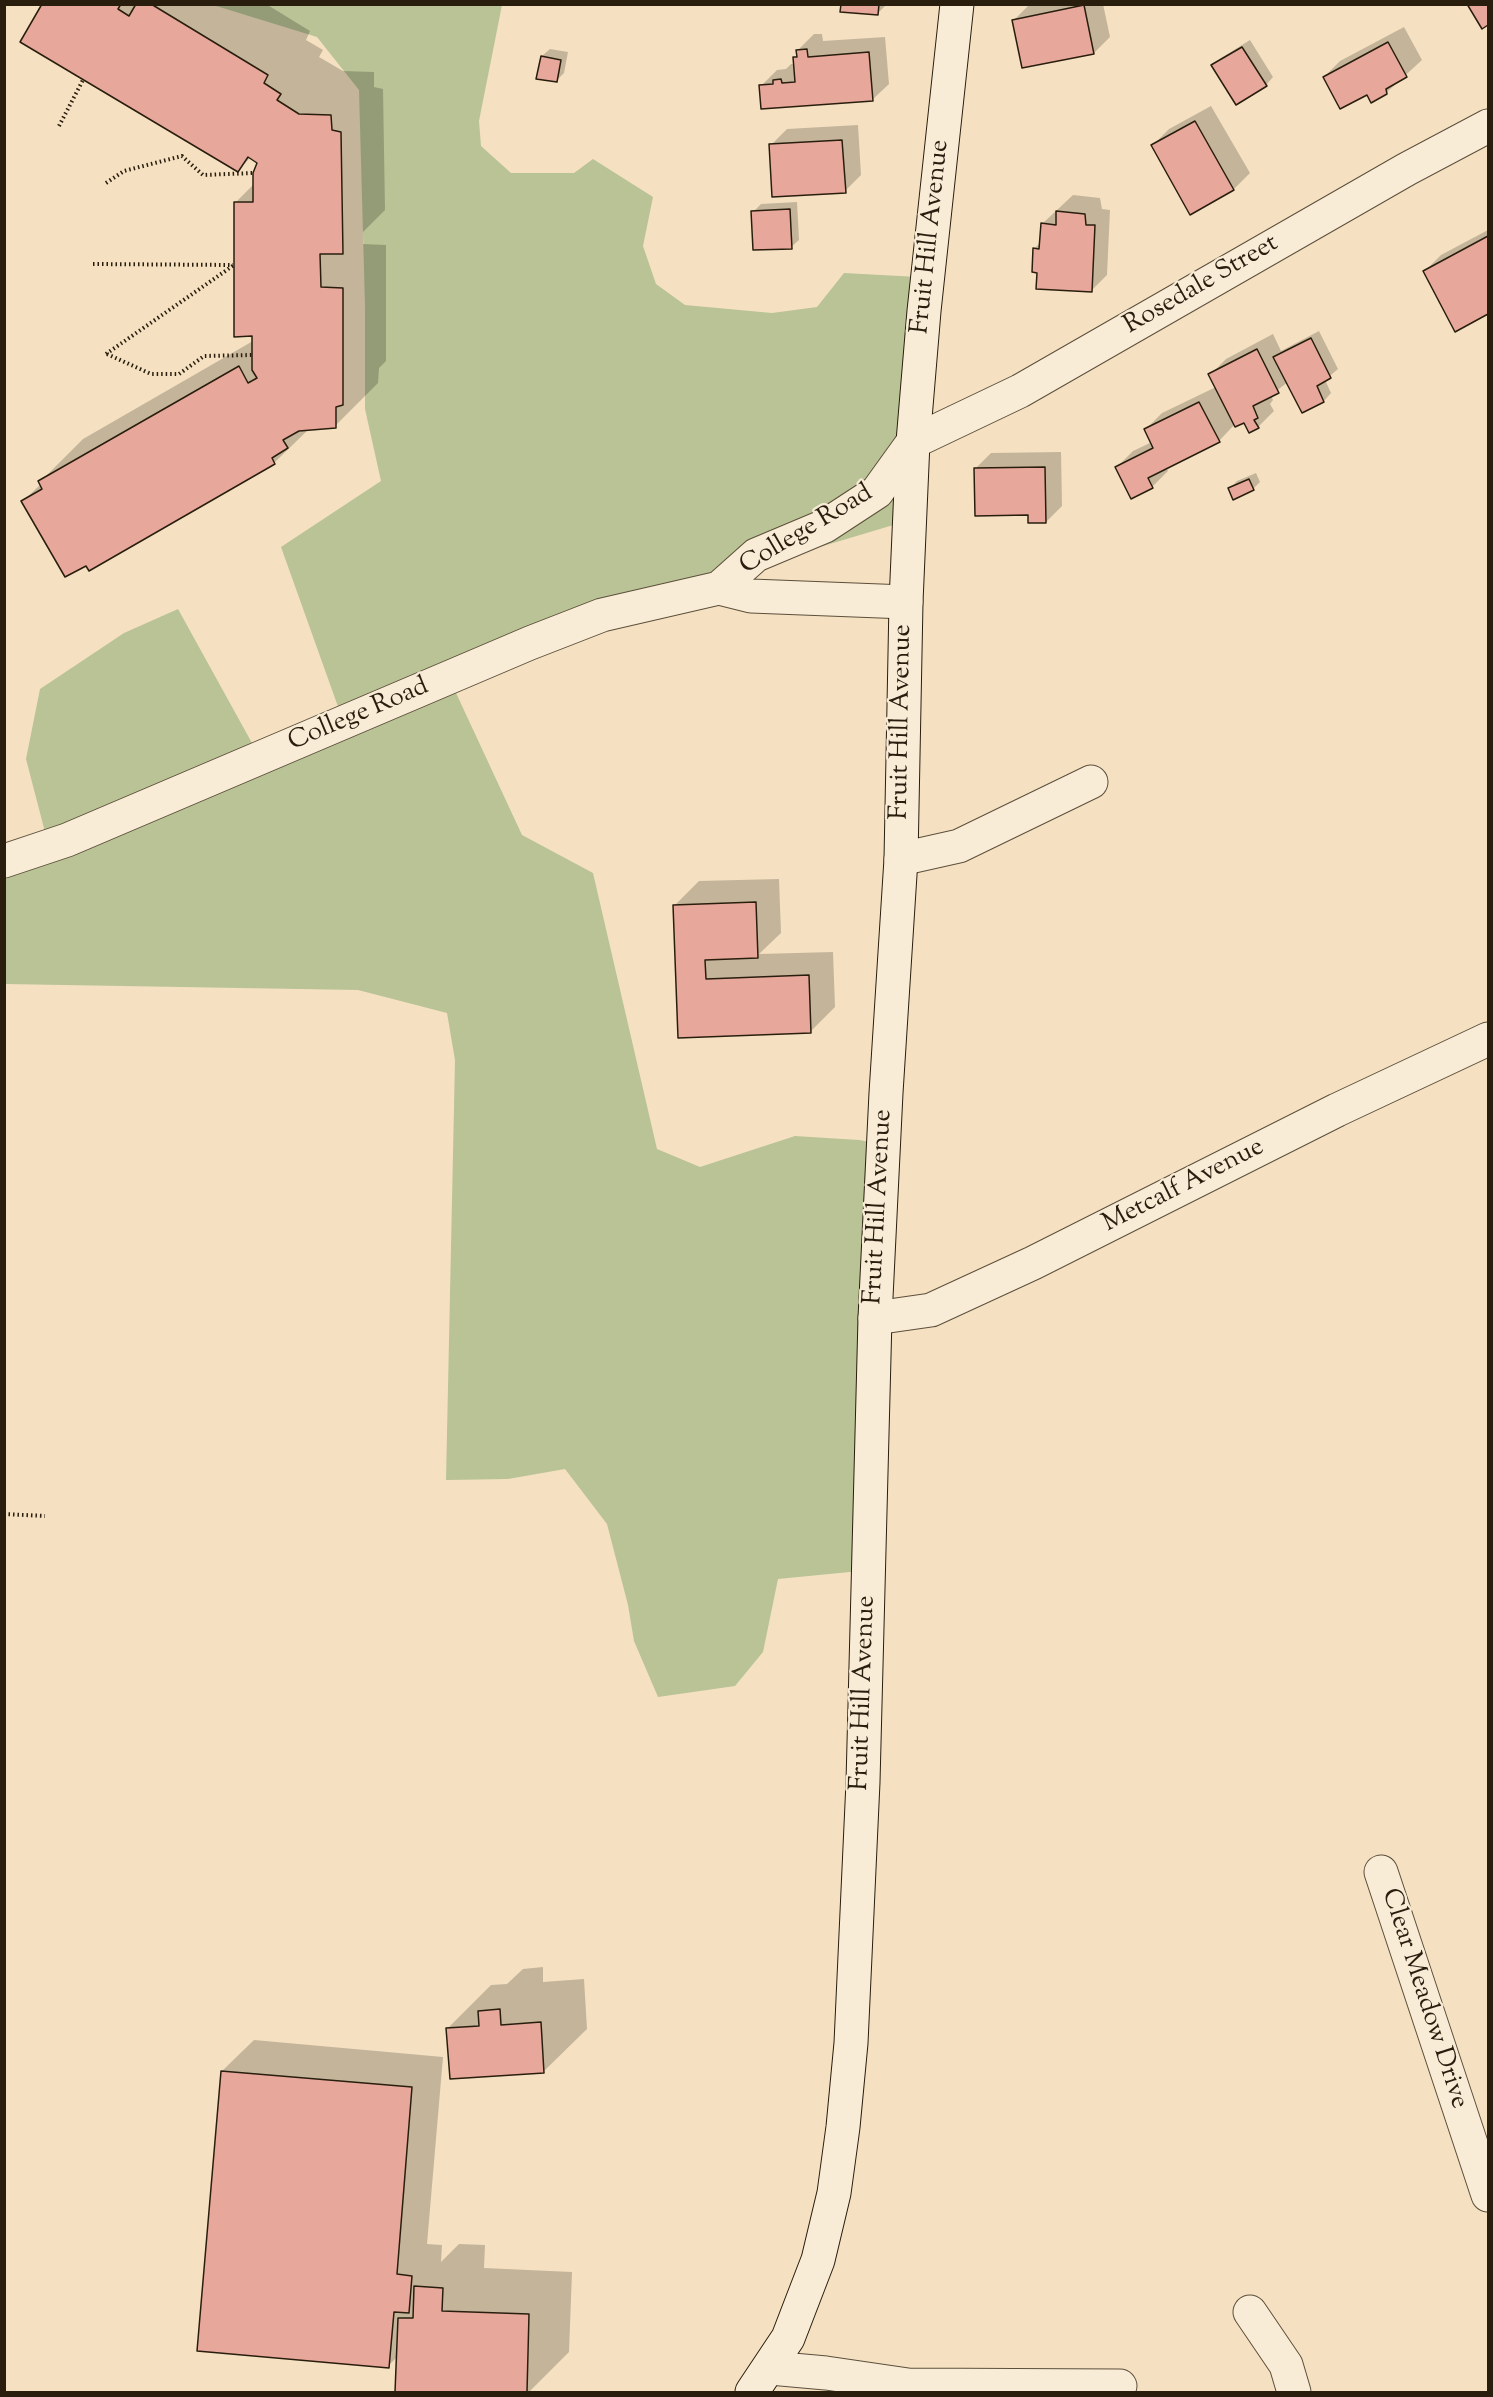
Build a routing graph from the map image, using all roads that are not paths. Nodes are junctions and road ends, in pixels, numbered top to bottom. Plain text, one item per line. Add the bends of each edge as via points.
1 (957, 4) edge
2 (1488, 126) edge
3 (913, 442) junction
4 (720, 588) junction
5 (906, 602) junction
6 (1091, 782) dead end
7 (901, 859) junction
8 (4, 861) edge
9 (1488, 1040) edge
10 (875, 1318) junction
11 (1381, 1872) dead end
12 (1488, 2195) edge
13 (1250, 2312) dead end
14 (761, 2380) edge
15 (1120, 2386) dead end
16 (1294, 2392) edge

1 - 3 street, Fruit Hill Avenue
2 - 3 street, Rosedale Street via 1020,391
3 - 4 street, College Road via 877,492 825,526 756,555
3 - 5 street, Fruit Hill Avenue
4 - 5 street, College Road via 751,596
4 - 8 street, College Road via 602,615 67,840
5 - 7 street, Fruit Hill Avenue
6 - 7 street via 959,846
7 - 10 street, Fruit Hill Avenue
9 - 10 street, Metcalf Avenue via 931,1310
10 - 14 street, Fruit Hill Avenue via 862,1806 843,2127 834,2193 818,2260 788,2338
11 - 12 street, Clear Meadow Drive
13 - 16 street via 1286,2365
14 - 15 street via 826,2373 908,2385

